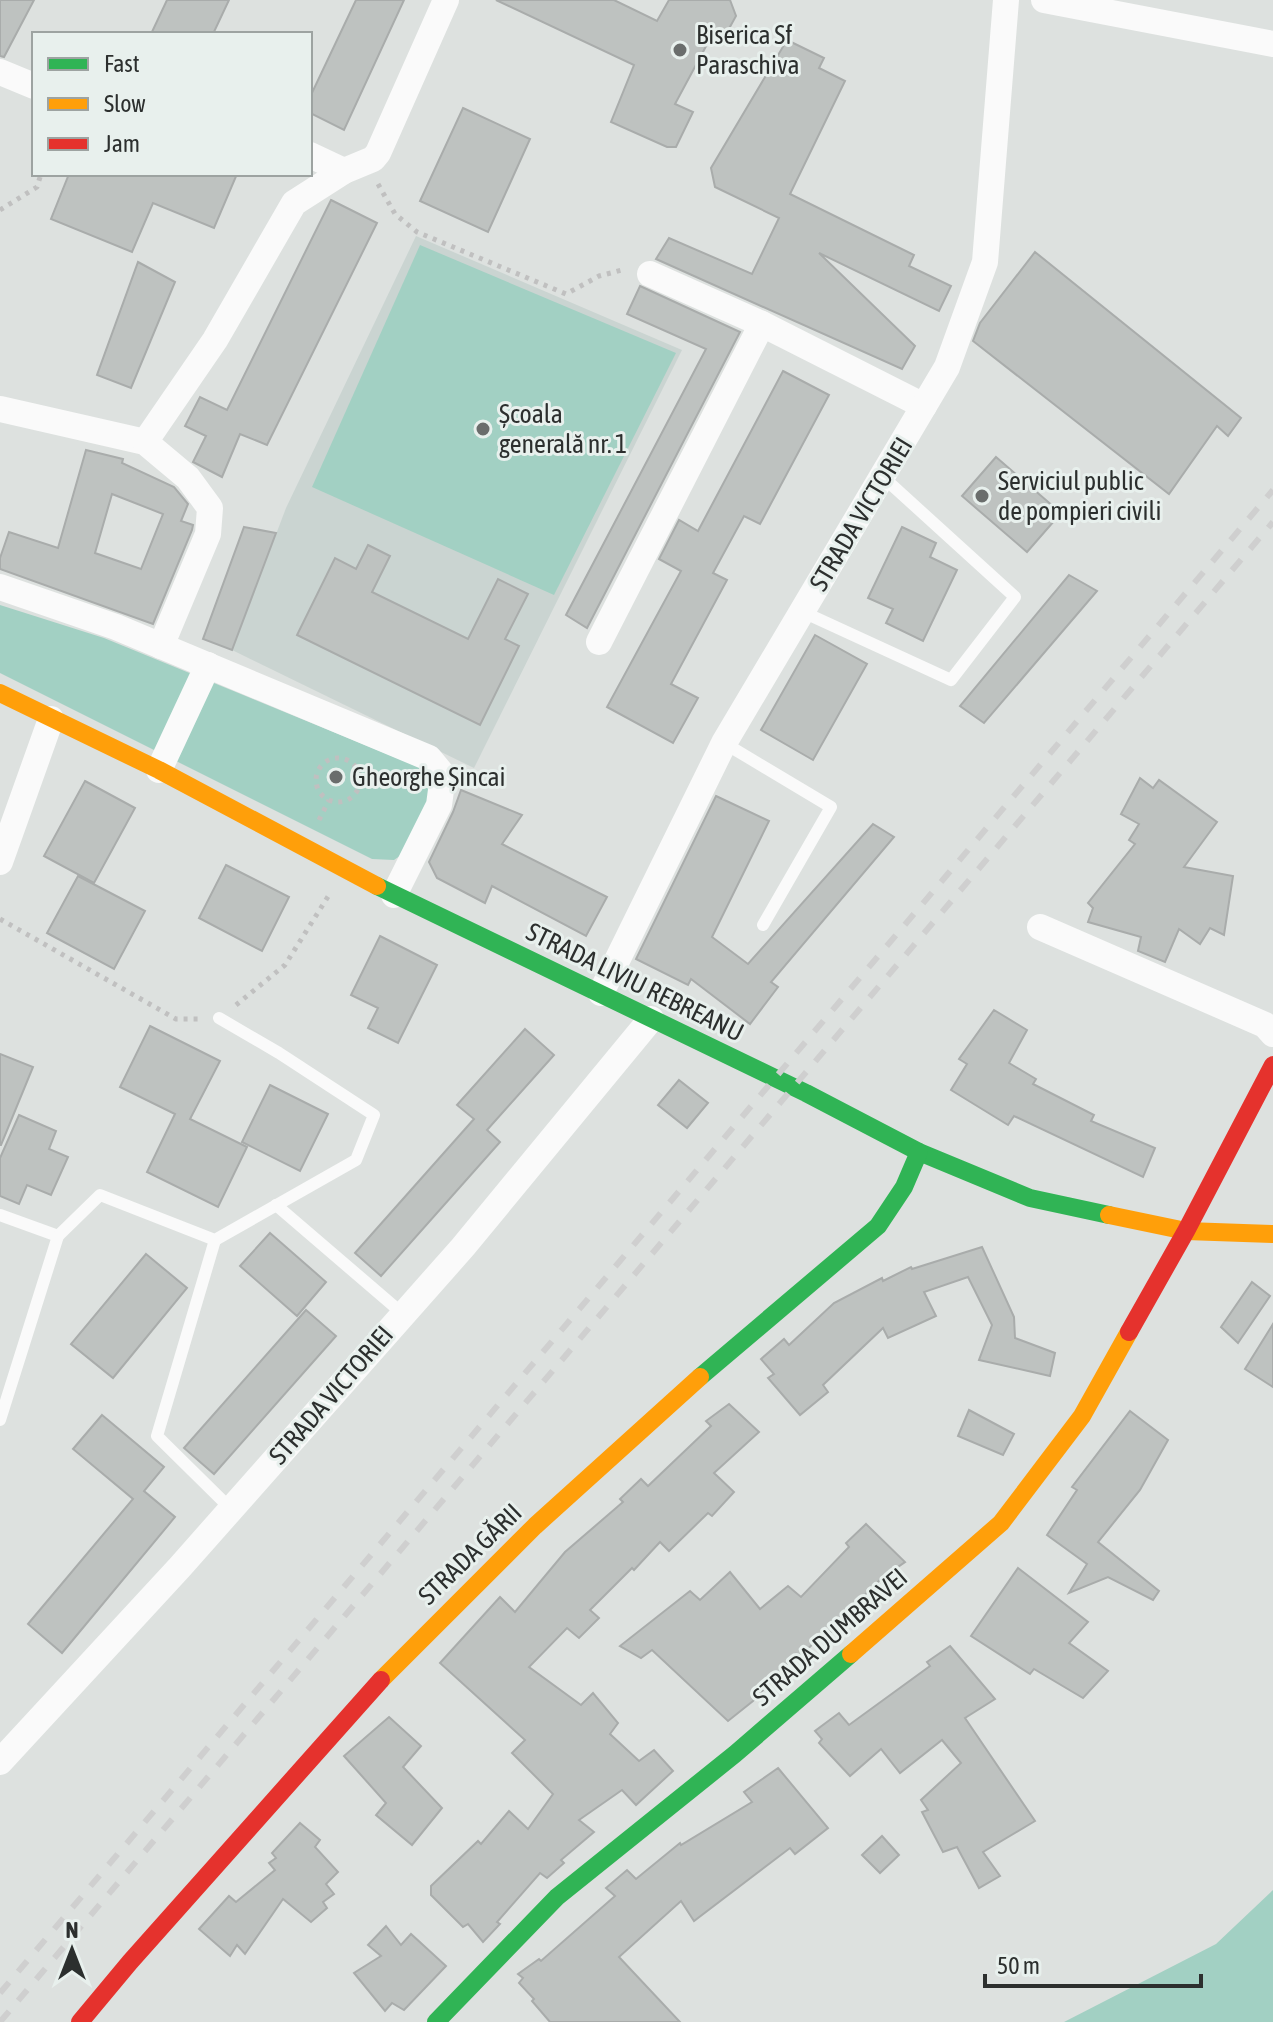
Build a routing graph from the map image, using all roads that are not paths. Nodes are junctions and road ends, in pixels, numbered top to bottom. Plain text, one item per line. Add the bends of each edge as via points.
1 (446, 0) edge
2 (1006, 0) edge
3 (1044, 0) edge
4 (1273, 44) edge
5 (0, 72) edge
6 (32, 85) edge
7 (312, 155) edge
8 (355, 166) junction
9 (650, 274) road end
10 (762, 324) junction
11 (924, 406) junction
12 (0, 409) edge
13 (145, 442) junction
14 (883, 477) junction
15 (0, 587) edge
16 (803, 612) junction
17 (599, 642) dead end
18 (161, 646) junction
19 (208, 665) junction
20 (0, 693) edge
21 (51, 719) junction
22 (724, 743) junction
23 (159, 770) junction
24 (0, 862) edge
25 (394, 895) junction
26 (763, 925) dead end
27 (1040, 927) dead end
28 (601, 993) junction
29 (219, 1018) road end
30 (651, 1019) junction
31 (1273, 1034) edge
32 (1273, 1065) edge
33 (919, 1152) junction
34 (276, 1205) junction
35 (0, 1215) edge
36 (1186, 1231) junction
37 (1273, 1234) edge
38 (58, 1236) junction
39 (215, 1240) junction
40 (403, 1314) junction
41 (0, 1420) edge
42 (231, 1509) junction
43 (0, 1762) edge
44 (80, 2022) edge
45 (436, 2022) edge

1 - 8 street via 378,153
2 - 11 street, STRADA VICTORIEI via 985,262 947,367
3 - 4 street
5 - 6 street
7 - 8 street
8 - 13 street via 294,203 215,340
9 - 10 street
10 - 11 street
10 - 17 street
11 - 14 street, STRADA VICTORIEI
12 - 13 street
13 - 18 street via 188,478 210,508 208,534
14 - 16 street, STRADA VICTORIEI
14 - 16 lane via 1015,597 951,680
15 - 18 street
16 - 22 street, STRADA VICTORIEI
18 - 19 street
19 - 23 street
19 - 25 street via 429,758 443,775 439,805
20 - 21 street, STRADA LIVIU REBREANU
21 - 23 street, STRADA LIVIU REBREANU
21 - 24 street
22 - 26 lane via 831,807
22 - 28 street, STRADA VICTORIEI
23 - 25 street, STRADA LIVIU REBREANU
25 - 28 street, STRADA LIVIU REBREANU
27 - 31 street via 1265,1025
28 - 30 street, STRADA LIVIU REBREANU
29 - 34 lane via 374,1115 356,1160
30 - 33 street, STRADA LIVIU REBREANU
30 - 40 street, STRADA VICTORIEI
32 - 36 street, STRADA DUMBRAVEI
33 - 36 street, STRADA LIVIU REBREANU via 1030,1198
33 - 44 street, STRADA GĂRII via 878,1226 730,1349 395,1664
34 - 39 lane
34 - 40 lane
35 - 38 lane
36 - 37 street, STRADA LIVIU REBREANU
36 - 45 street, STRADA DUMBRAVEI via 1082,1416 1001,1523 735,1754 557,1897
38 - 39 lane via 100,1195
38 - 41 lane
39 - 42 lane via 157,1436
40 - 42 street, STRADA VICTORIEI
42 - 43 street, STRADA VICTORIEI

